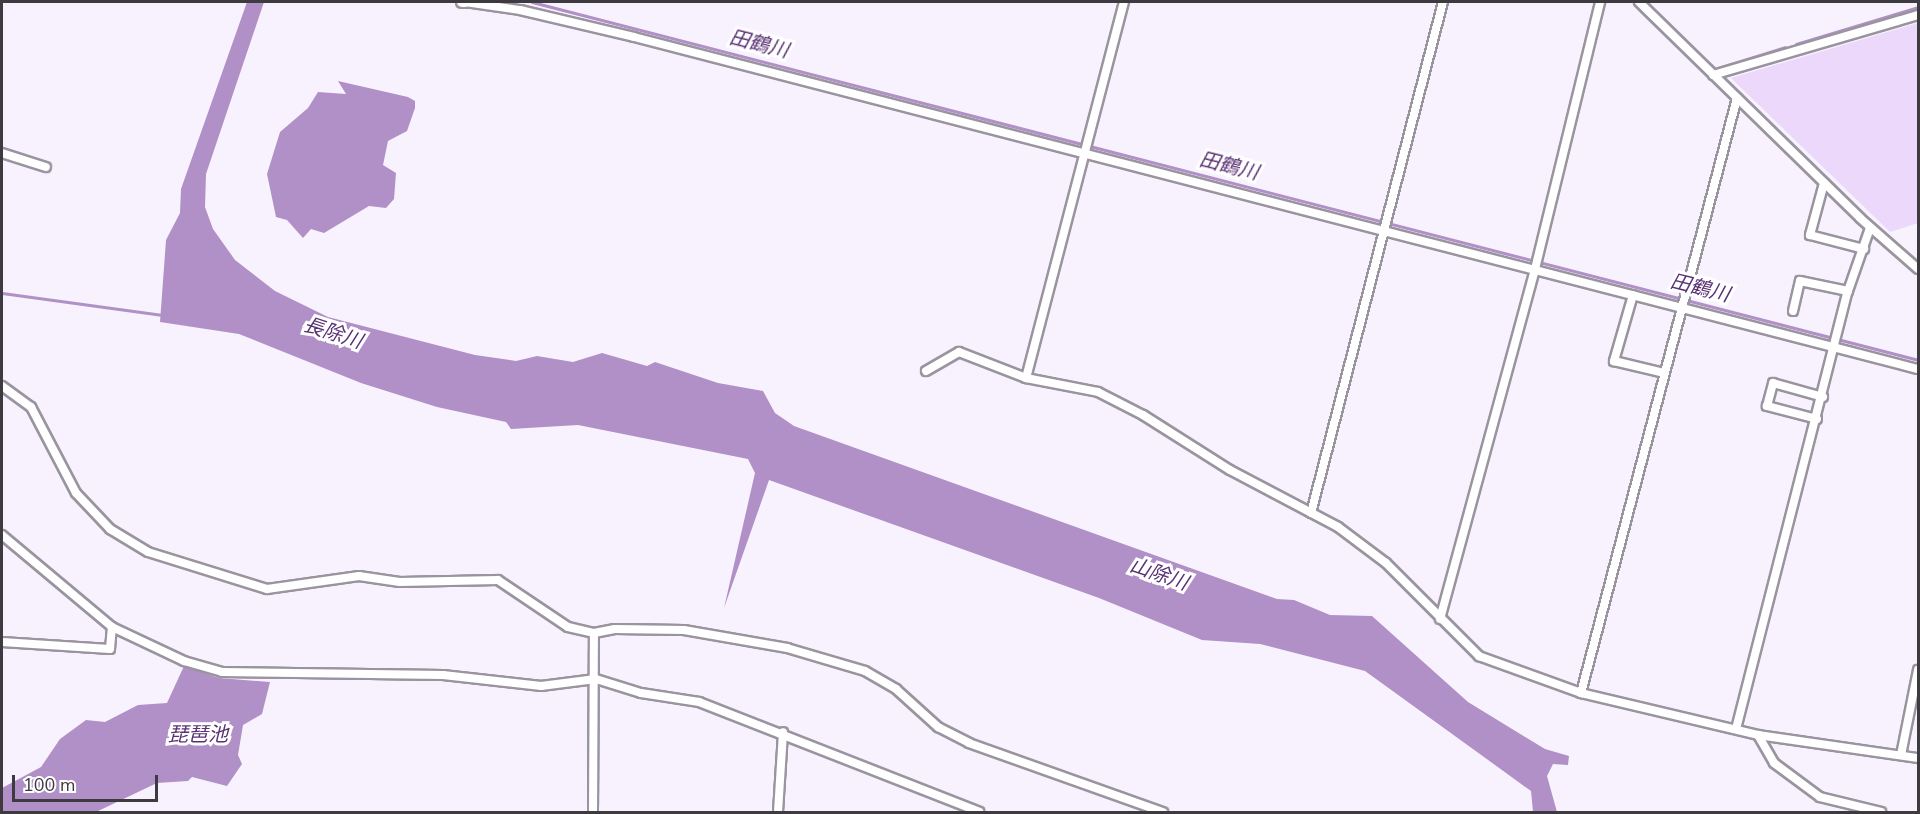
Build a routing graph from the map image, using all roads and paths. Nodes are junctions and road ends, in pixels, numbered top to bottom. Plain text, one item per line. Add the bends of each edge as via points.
1 (463, 2) edge
2 (1124, 2) edge
3 (1443, 2) edge
4 (1600, 2) edge
5 (1639, 2) edge
6 (1918, 15) edge
7 (1713, 75) junction
8 (1737, 98) junction
9 (1086, 148) junction
10 (2, 153) edge
11 (46, 167) dead end
12 (1824, 183) junction
13 (1870, 228) junction
14 (1386, 230) junction
15 (1864, 249) junction
16 (1535, 268) junction
17 (1918, 269) edge
18 (1848, 291) junction
19 (1633, 295) junction
20 (1685, 306) junction
21 (1793, 311) dead end
22 (1836, 339) junction
23 (1918, 369) edge
24 (926, 371) dead end
25 (1664, 373) junction
26 (1026, 378) junction
27 (2, 386) edge
28 (1823, 397) junction
29 (1817, 418) junction
30 (1311, 513) junction
31 (2, 535) edge
32 (1440, 619) junction
33 (112, 627) junction
34 (594, 633) junction
35 (2, 642) edge
36 (1918, 670) edge
37 (596, 679) junction
38 (1581, 693) junction
39 (1736, 729) junction
40 (783, 732) junction
41 (1758, 735) junction
42 (1901, 755) junction
43 (1918, 758) edge
44 (593, 813) edge
45 (778, 813) edge
46 (979, 813) edge
47 (1163, 813) edge
48 (1881, 813) edge

1 - 9 street via 520,10
2 - 9 street
3 - 14 street
4 - 16 street
5 - 7 street
6 - 7 street
7 - 8 street
8 - 12 street
8 - 20 street
9 - 14 street
9 - 26 street
10 - 11 street
12 - 13 street
12 - 15 street via 1809,235
13 - 15 street
13 - 17 street
14 - 16 street
14 - 30 street
15 - 18 street
16 - 19 street
16 - 32 street
18 - 21 street via 1800,281
18 - 22 street
19 - 20 street
19 - 25 street via 1614,361
20 - 22 street
20 - 25 street
22 - 23 street
22 - 28 street
24 - 26 street via 959,352
25 - 38 street
26 - 30 street via 1098,392
27 - 34 street via 31,407 76,493 110,529 148,552 267,589 360,576 400,582 498,580 567,627
28 - 29 street
28 - 29 street via 1773,384 1767,406
29 - 39 street
30 - 32 street via 1386,563
31 - 33 street
32 - 38 street via 1479,656
33 - 35 street via 110,649
33 - 37 street via 184,661 222,672 443,675 541,686
34 - 37 street
34 - 47 street via 615,629 684,630 787,648 865,671 896,689 938,727 969,743
36 - 42 street
37 - 40 street via 641,693 699,702
37 - 44 street
38 - 39 street
39 - 41 street
40 - 45 street
40 - 46 street
41 - 42 street
41 - 48 street via 1774,763 1820,797
42 - 43 street

